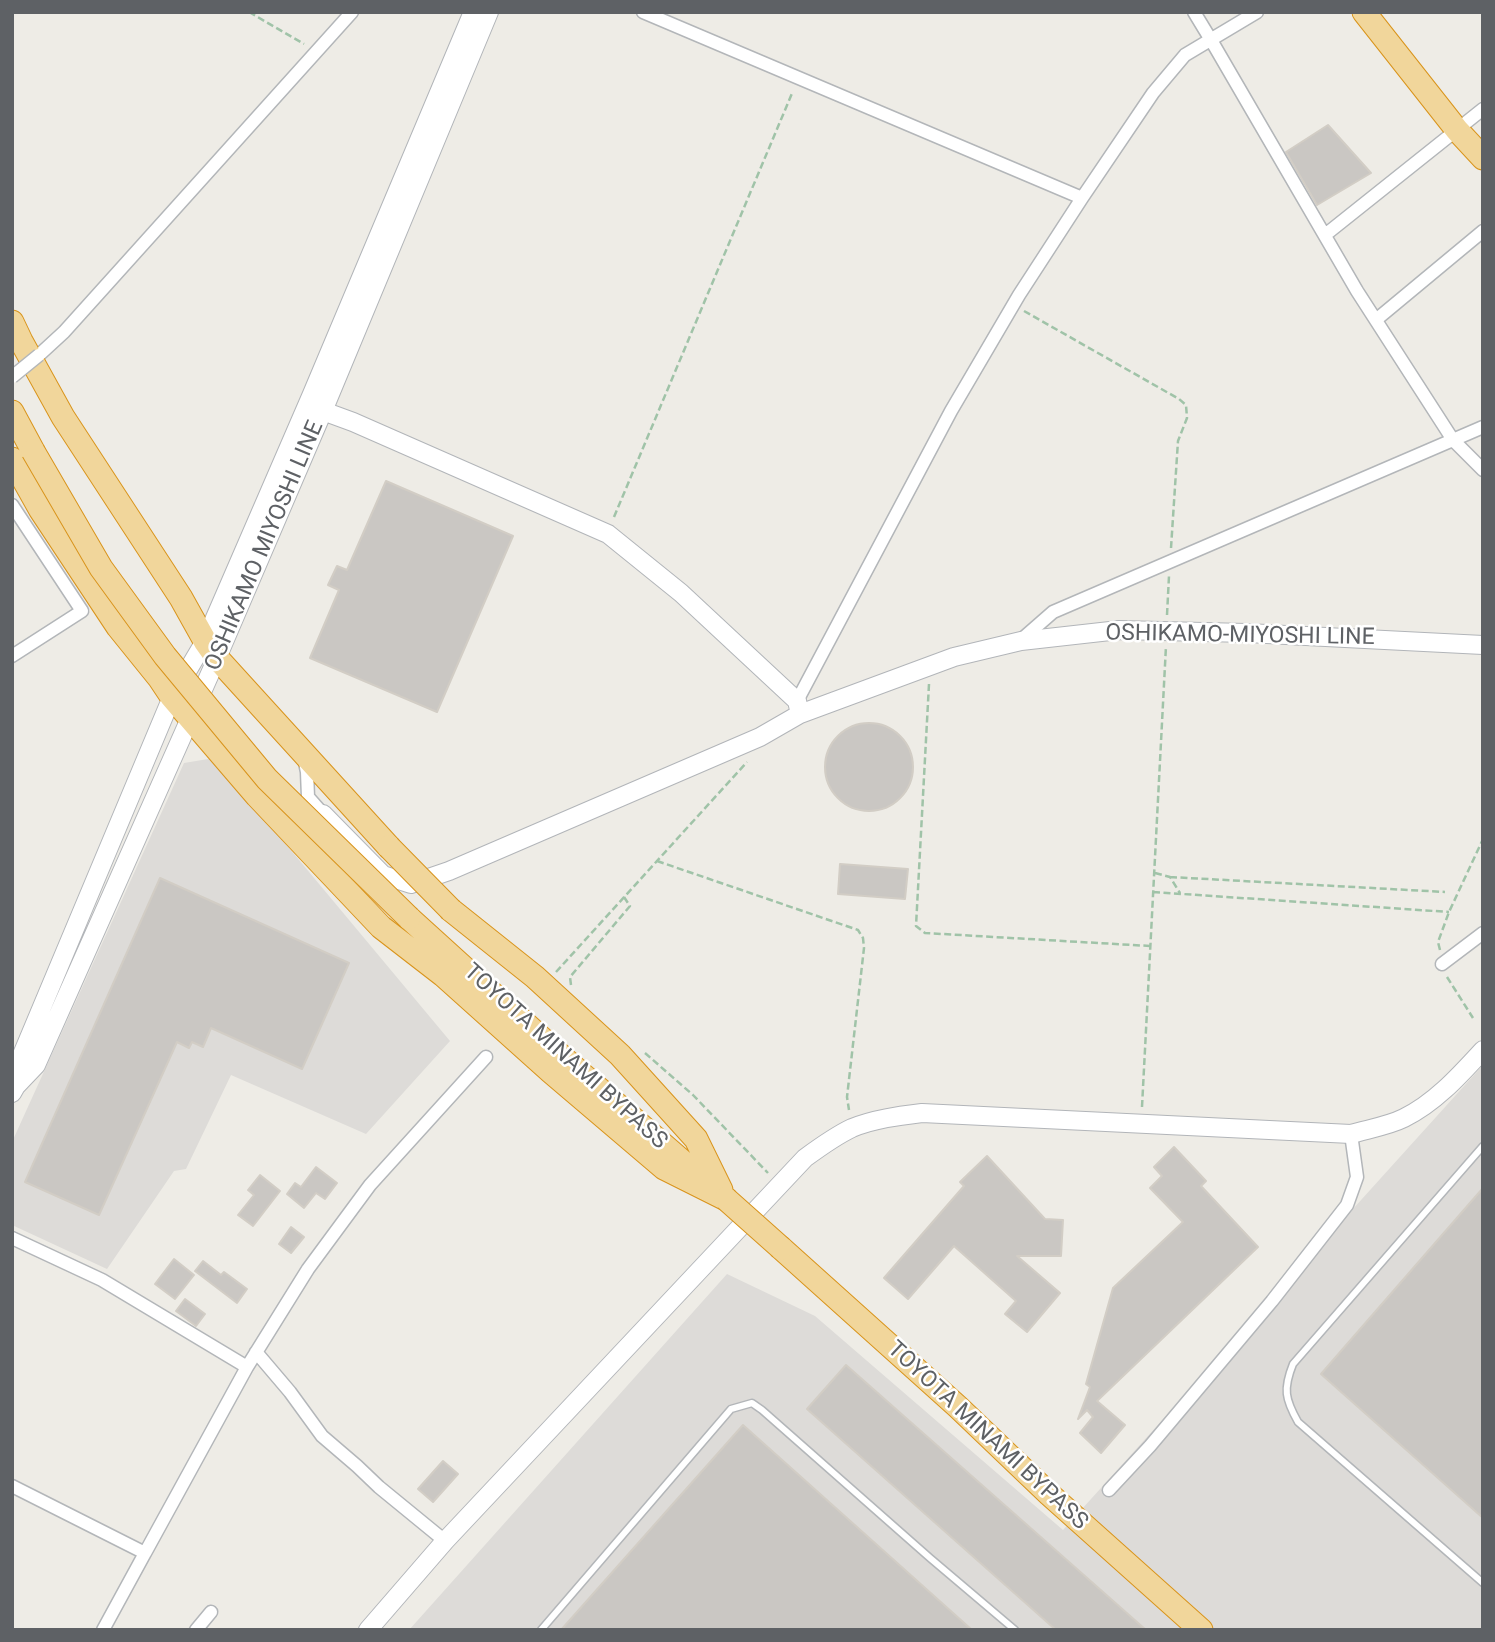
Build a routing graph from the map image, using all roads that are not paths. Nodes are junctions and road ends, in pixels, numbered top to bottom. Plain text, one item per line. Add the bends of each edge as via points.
1 (352, 12) edge
2 (472, 12) edge
3 (489, 12) edge
4 (643, 12) edge
5 (1194, 12) edge
6 (1257, 12) edge
7 (1372, 15) edge
8 (1211, 40) junction
9 (1483, 109) edge
10 (1457, 130) junction
11 (1483, 158) edge
12 (1082, 198) junction
13 (1483, 231) edge
14 (1325, 235) junction
15 (1377, 320) junction
16 (12, 322) edge
17 (12, 377) edge
18 (323, 411) junction
19 (12, 412) edge
20 (1483, 427) edge
21 (1453, 440) junction
22 (23, 455) edge
23 (1483, 470) edge
24 (12, 471) edge
25 (12, 505) edge
26 (40, 509) junction
27 (1020, 641) junction
28 (1483, 645) edge
29 (211, 649) junction
30 (12, 656) edge
31 (172, 697) junction
32 (798, 707) junction
33 (190, 719) junction
34 (302, 751) junction
35 (257, 796) junction
36 (323, 814) junction
37 (1483, 933) edge
38 (1442, 964) road end
39 (1483, 1049) edge
40 (485, 1057) dead end
41 (13, 1088) edge
42 (1351, 1134) junction
43 (1483, 1146) edge
44 (726, 1199) junction
45 (12, 1238) edge
46 (256, 1352) junction
47 (247, 1367) junction
48 (12, 1486) edge
49 (1110, 1490) dead end
50 (445, 1541) junction
51 (145, 1553) junction
52 (1483, 1583) edge
53 (211, 1612) dead end
54 (103, 1630) edge
55 (196, 1630) edge
56 (368, 1630) edge
57 (541, 1630) edge
58 (1014, 1630) edge
59 (1202, 1630) edge

1 - 17 street, bridge via 74,321
2 - 29 main road, OSHIKAMO MIYOSHI LINE
3 - 18 main road
4 - 12 street
5 - 8 street
6 - 8 street
7 - 10 highway
8 - 12 street via 1185,55 1153,93
8 - 14 street
9 - 10 street
10 - 11 highway
10 - 14 street
12 - 32 street via 951,411
13 - 15 street
14 - 15 street
15 - 21 street
16 - 29 highway via 62,417
18 - 29 main road, OSHIKAMO MIYOSHI LINE
18 - 32 main road, OSHIKAMO MIYOSHI LINE via 608,534 681,593
19 - 22 highway, TOYOTA MINAMI BYPASS
20 - 21 street
21 - 23 street
21 - 27 street via 1053,612
22 - 26 highway
22 - 44 highway, TOYOTA MINAMI BYPASS, bridge via 165,656 267,779 409,918
24 - 26 street
25 - 30 street via 82,611
26 - 31 highway via 118,627
27 - 28 main road, OSHIKAMO-MIYOSHI LINE via 1119,630
27 - 32 main road, OSHIKAMO-MIYOSHI LINE
29 - 31 main road, OSHIKAMO MIYOSHI LINE
29 - 33 main road, OSHIKAMO MIYOSHI LINE
29 - 34 highway
31 - 33 highway
31 - 41 main road, OSHIKAMO MIYOSHI LINE via 21,1057
32 - 36 main road, OSHIKAMO-MIYOSHI LINE via 760,737 411,884 383,875
33 - 35 highway
33 - 41 main road, OSHIKAMO MIYOSHI LINE via 36,1065
34 - 36 street via 308,797
34 - 44 highway, bridge via 451,910 535,977 620,1055 696,1139
35 - 36 street
35 - 44 highway via 381,927 443,975 664,1168
37 - 38 street
39 - 42 main road via 1418,1111
40 - 46 street via 370,1185 308,1269
42 - 49 street via 1357,1177 1347,1205 1272,1301
42 - 50 main road via 922,1113 852,1128 805,1157
43 - 52 lane via 1293,1364 1287,1380 1287,1404 1298,1422
44 - 59 highway, TOYOTA MINAMI BYPASS, bridge
45 - 47 street via 102,1280
46 - 47 street
46 - 50 street via 323,1436
47 - 51 street
48 - 51 street
50 - 56 main road
51 - 54 street
53 - 55 street
57 - 58 lane via 731,1409 752,1403

